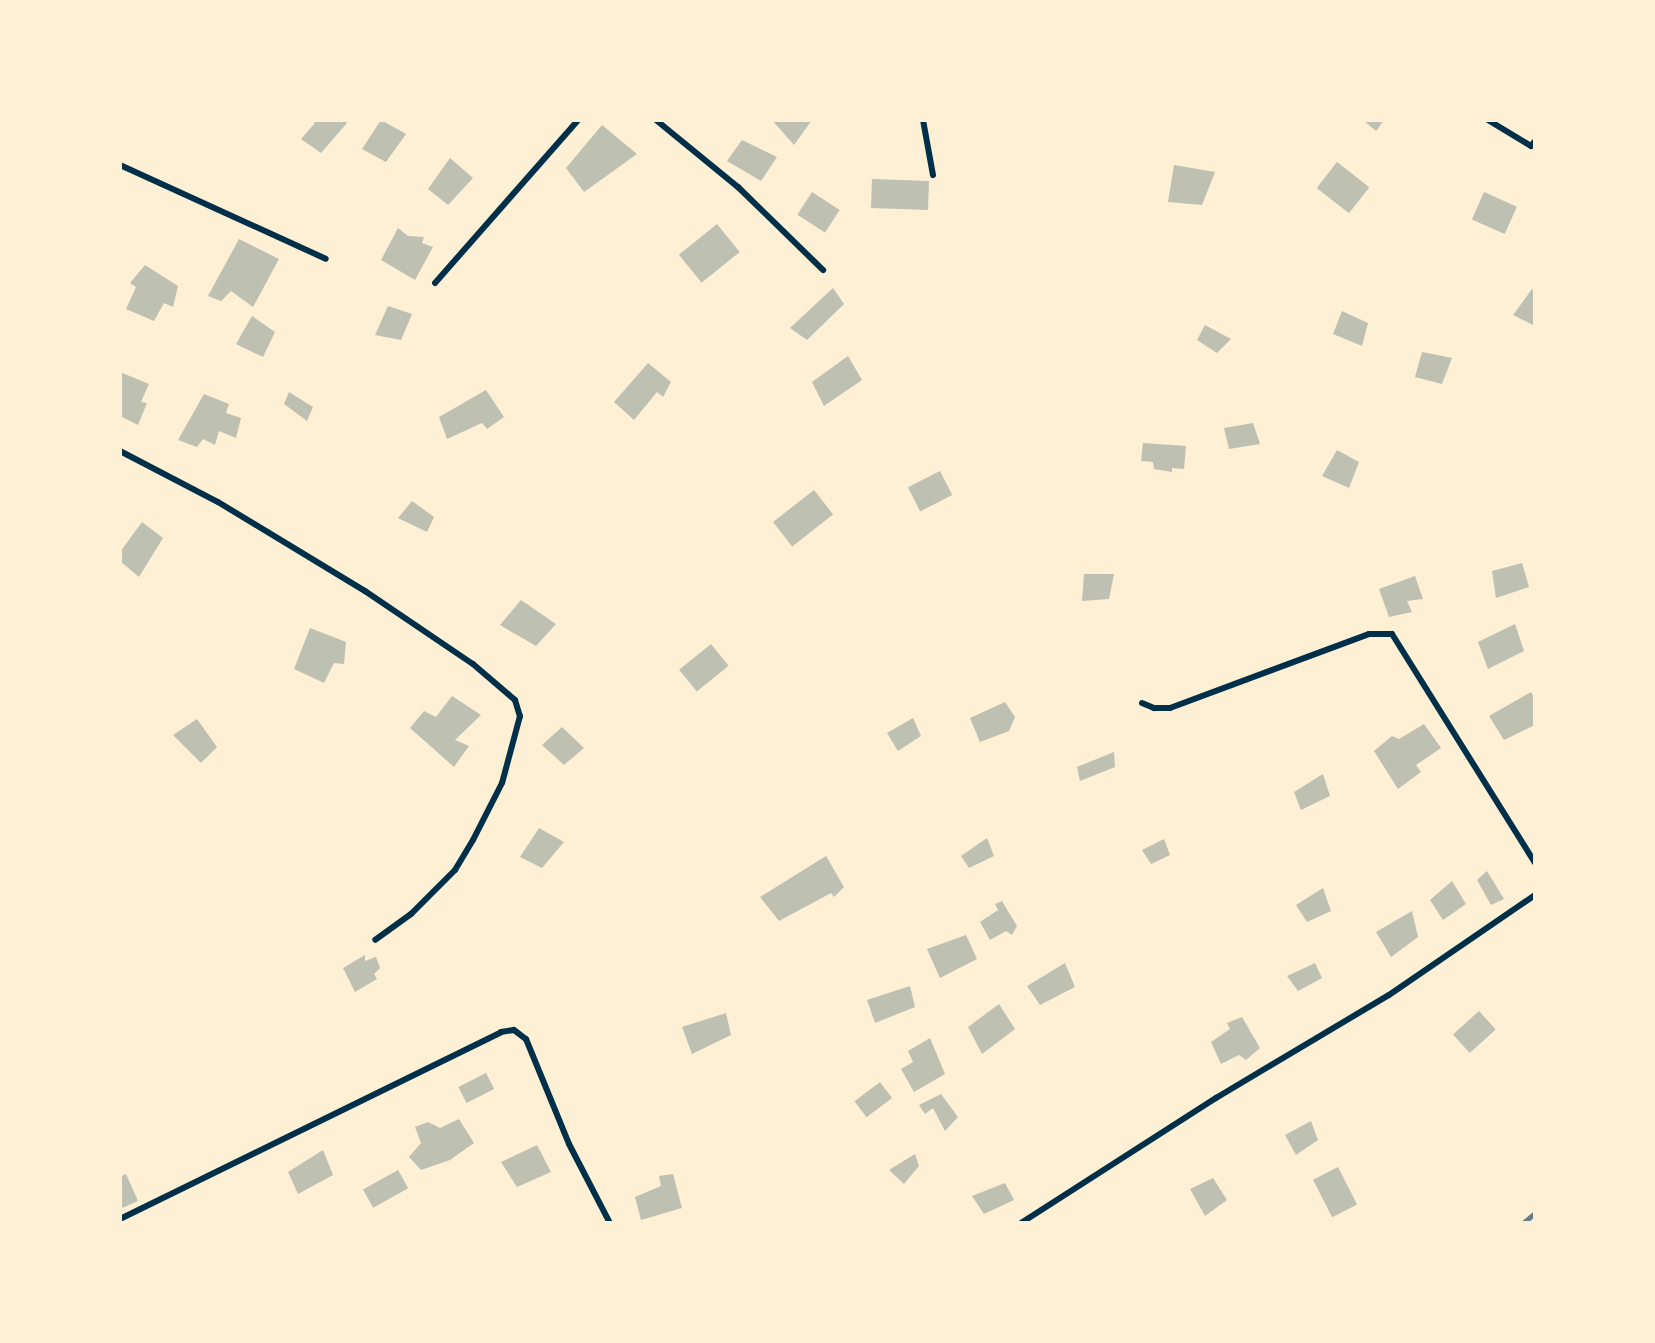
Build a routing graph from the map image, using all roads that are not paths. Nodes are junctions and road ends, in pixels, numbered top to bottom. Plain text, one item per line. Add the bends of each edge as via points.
1 (578, 120) edge
2 (656, 120) edge
3 (923, 120) edge
4 (1488, 120) edge
5 (1535, 141) edge
6 (120, 165) edge
7 (933, 175) dead end
8 (326, 259) dead end
9 (823, 270) dead end
10 (435, 283) dead end
11 (120, 451) edge
12 (1142, 703) dead end
13 (1535, 863) edge
14 (1535, 895) edge
15 (375, 940) dead end
16 (120, 1219) edge
17 (609, 1223) edge
18 (1021, 1223) edge

1 - 10 street
2 - 9 street via 738,187
3 - 7 street
4 - 5 street via 1531,146
6 - 8 street
11 - 15 street via 218,502 365,591 473,664 515,700 520,716 502,783 473,840 455,870
12 - 13 street via 1170,708 1359,637 1392,634
14 - 18 street via 1389,995 1216,1098
16 - 17 street via 491,1037 514,1030 526,1039 569,1144

